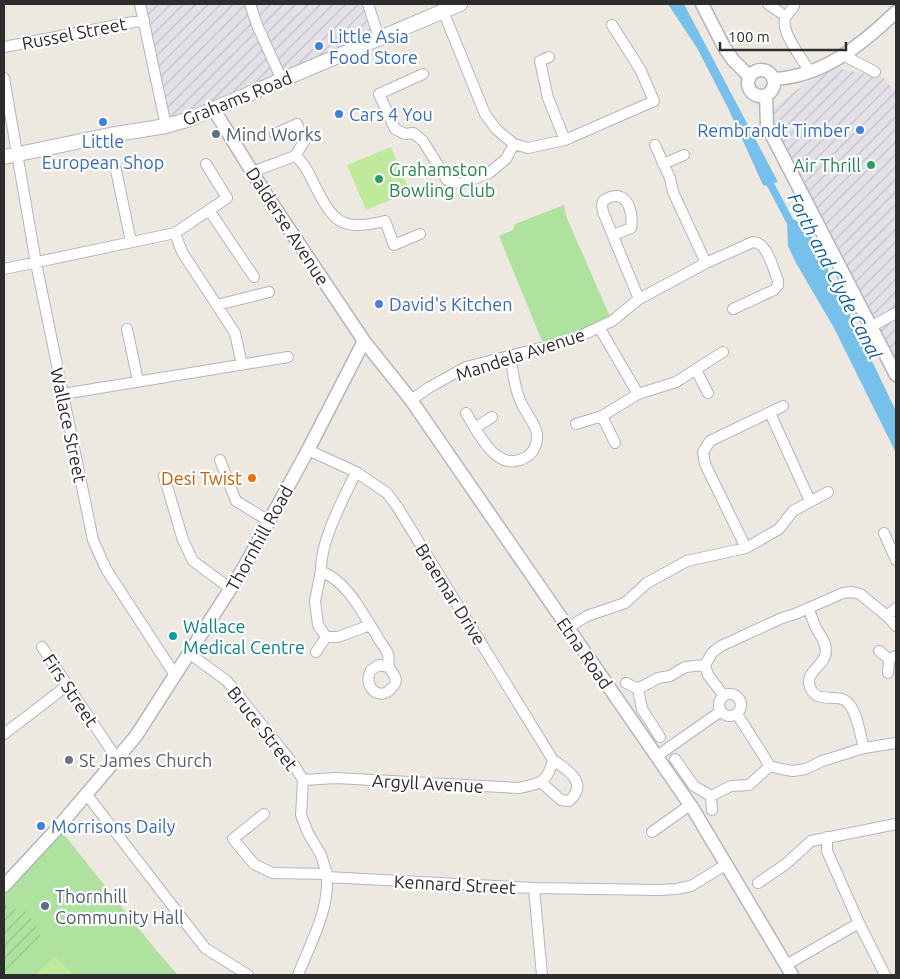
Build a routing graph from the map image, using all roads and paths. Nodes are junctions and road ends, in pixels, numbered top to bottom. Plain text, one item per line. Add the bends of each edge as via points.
1 (140, 4) edge
2 (250, 4) edge
3 (368, 4) edge
4 (460, 4) edge
5 (702, 4) edge
6 (768, 4) edge
7 (794, 6) dead end
8 (443, 11) junction
9 (896, 12) edge
10 (781, 13) dead end
11 (144, 20) junction
12 (612, 25) dead end
13 (380, 38) junction
14 (4, 47) edge
15 (845, 56) junction
16 (548, 57) dead end
17 (810, 72) junction
18 (875, 72) dead end
19 (423, 74) dead end
20 (750, 76) junction
21 (4, 78) edge
22 (773, 79) junction
23 (282, 80) junction
24 (766, 95) junction
25 (214, 110) junction
26 (166, 126) junction
27 (274, 134) dead end
28 (566, 140) junction
29 (514, 144) junction
30 (655, 145) dead end
31 (18, 154) junction
32 (684, 155) dead end
33 (295, 156) junction
34 (4, 157) edge
35 (206, 164) dead end
36 (663, 164) junction
37 (116, 170) dead end
38 (252, 172) junction
39 (209, 210) junction
40 (174, 233) junction
41 (420, 234) dead end
42 (613, 235) dead end
43 (132, 242) junction
44 (36, 263) junction
45 (706, 263) junction
46 (4, 269) edge
47 (254, 277) dead end
48 (269, 292) dead end
49 (639, 299) junction
50 (217, 305) junction
51 (733, 309) dead end
52 (896, 313) edge
53 (872, 326) junction
54 (599, 328) junction
55 (127, 329) dead end
56 (364, 341) junction
57 (723, 352) dead end
58 (510, 355) junction
59 (288, 358) dead end
60 (242, 365) junction
61 (696, 370) junction
62 (896, 375) edge
63 (138, 381) junction
64 (708, 393) dead end
65 (62, 394) junction
66 (638, 394) junction
67 (411, 400) junction
68 (783, 406) dead end
69 (466, 413) dead end
70 (770, 413) junction
71 (602, 416) junction
72 (492, 417) dead end
73 (576, 424) dead end
74 (475, 428) junction
75 (615, 443) dead end
76 (308, 450) junction
77 (220, 460) dead end
78 (356, 472) junction
79 (164, 476) dead end
80 (828, 492) dead end
81 (810, 501) junction
82 (269, 521) junction
83 (884, 533) dead end
84 (746, 548) junction
85 (896, 560) edge
86 (320, 571) junction
87 (231, 589) junction
88 (808, 608) junction
89 (896, 608) edge
90 (887, 616) junction
91 (370, 625) junction
92 (896, 626) edge
93 (568, 628) junction
94 (326, 637) junction
95 (42, 647) dead end
96 (316, 652) dead end
97 (879, 652) dead end
98 (190, 654) junction
99 (892, 658) edge
100 (705, 665) junction
101 (389, 667) dead end
102 (888, 673) dead end
103 (175, 675) junction
104 (626, 683) dead end
105 (68, 686) junction
106 (638, 689) junction
107 (724, 696) junction
108 (721, 711) junction
109 (737, 714) junction
110 (4, 734) edge
111 (660, 737) dead end
112 (896, 743) edge
113 (864, 748) junction
114 (657, 756) junction
115 (117, 759) junction
116 (675, 759) dead end
117 (552, 760) junction
118 (770, 766) junction
119 (303, 780) junction
120 (542, 783) junction
121 (87, 795) junction
122 (711, 796) junction
123 (690, 805) junction
124 (712, 810) dead end
125 (264, 814) dead end
126 (896, 824) edge
127 (652, 832) dead end
128 (827, 837) junction
129 (727, 864) junction
130 (327, 876) junction
131 (758, 883) dead end
132 (4, 886) edge
133 (534, 888) junction
134 (859, 923) junction
135 (789, 970) edge
136 (248, 975) edge
137 (298, 975) edge
138 (542, 975) edge
139 (885, 975) edge

1 - 11 street
2 - 23 street
3 - 13 street
4 - 8 main road, Grahams Road
5 - 20 street via 724,47
6 - 10 street
7 - 17 street via 785,19 785,28
8 - 13 main road, Grahams Road
8 - 29 street via 485,114
9 - 15 street
11 - 14 street, Russel Street
11 - 26 street
12 - 28 street via 658,100
13 - 23 main road, Grahams Road
15 - 17 street
15 - 18 street
16 - 28 street via 540,61 548,98
17 - 22 street
19 - 29 street via 379,94 395,129 405,134 413,133 423,141 447,180 460,184 489,173 506,159
20 - 22 street via 761,70
20 - 24 street via 748,85 752,93
21 - 31 street, Wallace Street
22 - 24 street via 773,88
23 - 25 main road, Grahams Road
24 - 53 street via 767,126
25 - 26 main road, Grahams Road
25 - 38 street, Dalderse Avenue
26 - 31 main road, Grahams Road
27 - 33 street via 296,124 304,142
28 - 29 street via 528,148
30 - 36 street
31 - 34 main road, Grahams Road
31 - 44 street, Wallace Street
32 - 36 street
33 - 38 street
33 - 41 street via 303,163 326,206 342,222 364,226 385,221 394,245
35 - 39 street via 227,198
36 - 45 street
37 - 43 street
38 - 56 street, Dalderse Avenue
39 - 40 street
39 - 47 street
40 - 43 street
40 - 50 street via 182,252
42 - 49 street
43 - 44 street
44 - 46 street
44 - 65 street, Wallace Street
45 - 49 street, Mandela Avenue
45 - 51 street, Mandela Avenue via 753,242 764,246 778,285 774,290
48 - 50 street
49 - 54 street, Mandela Avenue
50 - 60 street via 235,333
52 - 53 street
53 - 62 street
54 - 58 street, Mandela Avenue via 572,340
54 - 66 street
55 - 63 street
56 - 67 street, Etna Road
56 - 76 street, Thornhill Road
57 - 61 street
58 - 67 street, Mandela Avenue via 466,367
58 - 74 street via 519,398 537,434 534,450 522,459 498,457 490,451
59 - 60 street
60 - 63 street
61 - 64 street
61 - 66 street via 676,382
63 - 65 street
65 - 103 street, Wallace Street via 93,540 106,569
66 - 71 street
67 - 93 street, Etna Road
68 - 70 street
69 - 74 street
70 - 81 street
70 - 84 street via 710,441 703,452 705,464
71 - 73 street
71 - 75 street
72 - 74 street
76 - 78 street, Braemar Drive
76 - 82 street, Thornhill Road
77 - 82 street via 236,501
78 - 86 street via 327,538 320,558
78 - 117 street, Braemar Drive via 387,492 398,508
79 - 87 street via 183,540 193,561
80 - 81 street
81 - 84 street via 793,511 779,529
82 - 87 street, Thornhill Road
83 - 85 street
84 - 93 street via 687,561 647,583 625,603 588,616
86 - 91 street via 337,580
86 - 94 street via 315,601 318,626
87 - 98 street, Thornhill Road
88 - 90 street via 843,592 852,592 860,594
88 - 100 street via 721,646
88 - 113 street via 826,648 825,658 812,672 809,686 814,695 849,704
89 - 90 street
90 - 92 street
91 - 94 street via 338,637
91 - 101 street via 389,655
93 - 114 street, Etna Road
94 - 96 street
95 - 105 street, Firs Street
97 - 99 street
98 - 103 street, Thornhill Road
98 - 119 street, Bruce Street via 227,681
99 - 102 street
100 - 106 street via 685,667
100 - 107 street via 708,675
103 - 115 street, Thornhill Road via 136,736
104 - 106 street
105 - 110 street
105 - 115 street, Firs Street
106 - 111 street via 642,709
107 - 108 street via 719,703
107 - 109 street via 731,694 739,698 741,708
108 - 109 street via 728,716
108 - 114 street
109 - 118 street
112 - 113 street
113 - 118 street via 806,769 793,771
114 - 123 street, Etna Road
115 - 121 street, Thornhill Road
116 - 122 street via 694,786
117 - 120 street via 549,774
117 - 120 street via 570,772 578,785 576,794 568,801 560,800
118 - 122 street via 749,785 731,786
119 - 120 street, Argyll Avenue via 336,778 519,788
119 - 130 street, Bruce Street via 301,815
121 - 132 street, Thornhill Road
121 - 136 street via 205,948
122 - 124 street
123 - 127 street
123 - 129 street, Etna Road
125 - 130 street, Kennard Street via 233,839 254,864 272,873
126 - 128 street
128 - 131 street via 811,841
128 - 134 street via 827,851
129 - 133 street, Kennard Street via 692,886 676,889
129 - 135 street, Etna Road
130 - 133 street, Kennard Street
130 - 137 street via 328,891 323,911
133 - 138 street
134 - 135 street
134 - 139 street

